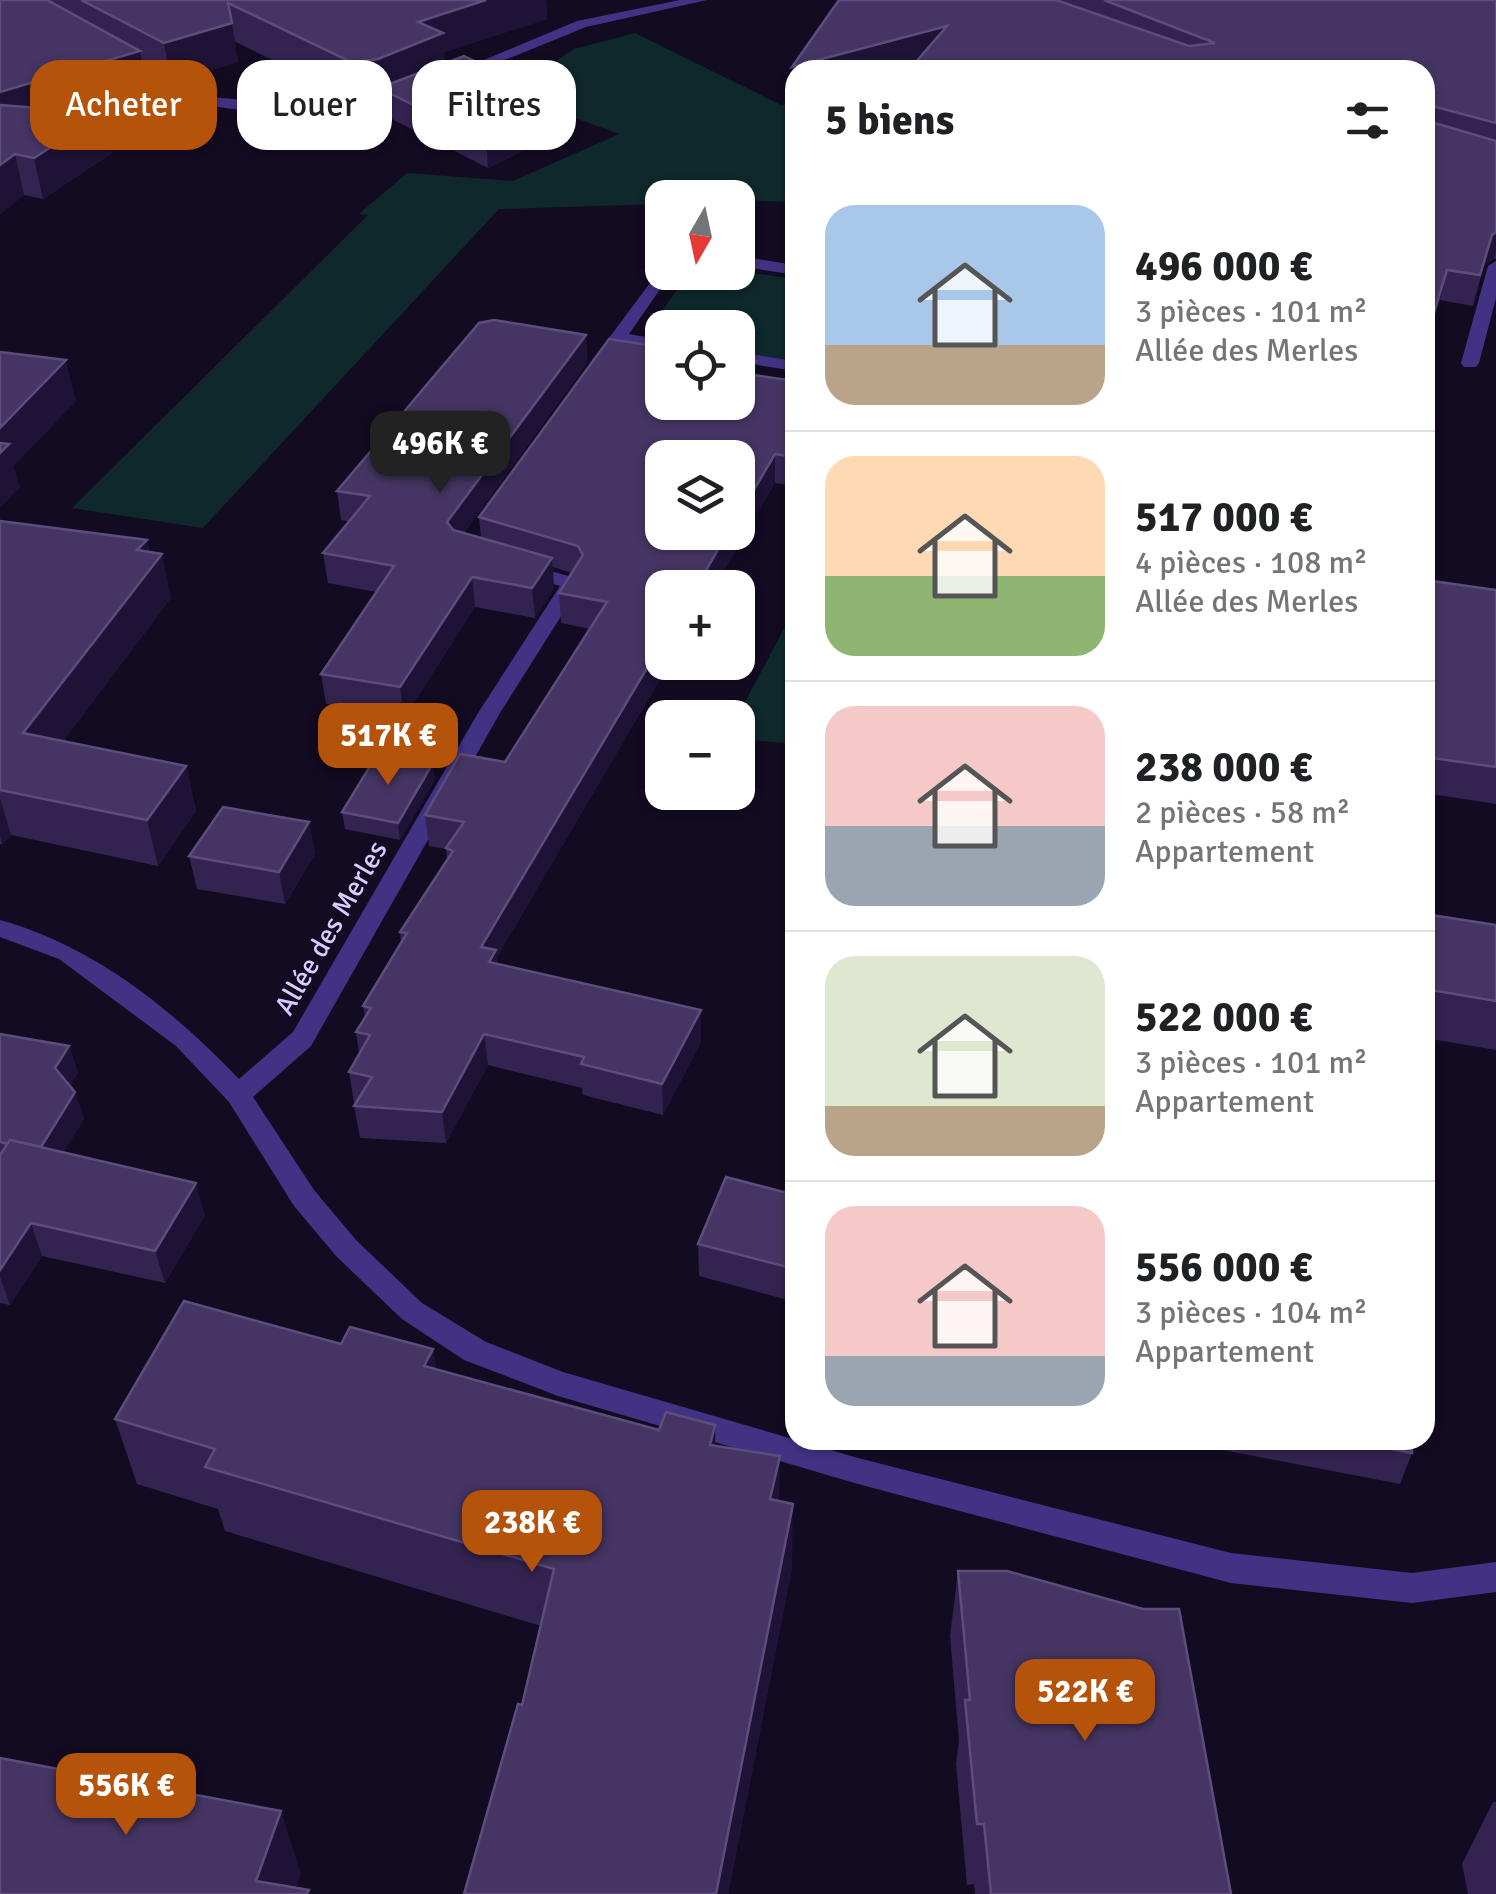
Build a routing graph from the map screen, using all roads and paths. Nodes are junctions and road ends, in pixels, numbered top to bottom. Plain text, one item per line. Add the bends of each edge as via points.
1 (700, 0) edge
2 (110, 59) edge
3 (493, 60) edge
4 (412, 94) edge
5 (755, 264) edge
6 (1496, 266) edge
7 (785, 268) edge
8 (651, 290) edge
9 (618, 337) junction
10 (645, 341) edge
11 (755, 359) edge
12 (1470, 362) dead end
13 (785, 364) edge
14 (585, 383) edge
15 (500, 562) edge
16 (0, 928) edge
17 (238, 1096) junction
18 (785, 1449) edge
19 (788, 1450) edge
20 (1496, 1577) edge

1 - 3 street via 582,24
2 - 4 street via 172,93 220,102 372,110
5 - 7 street
6 - 12 street
8 - 9 street
9 - 10 street
9 - 14 street
11 - 13 street
15 - 17 street, Allée des Merles via 572,583 489,713 302,1039
16 - 17 street via 68,953 185,1039
17 - 18 street via 304,1198 412,1311 475,1351 558,1383
19 - 20 street via 1230,1568 1412,1588

